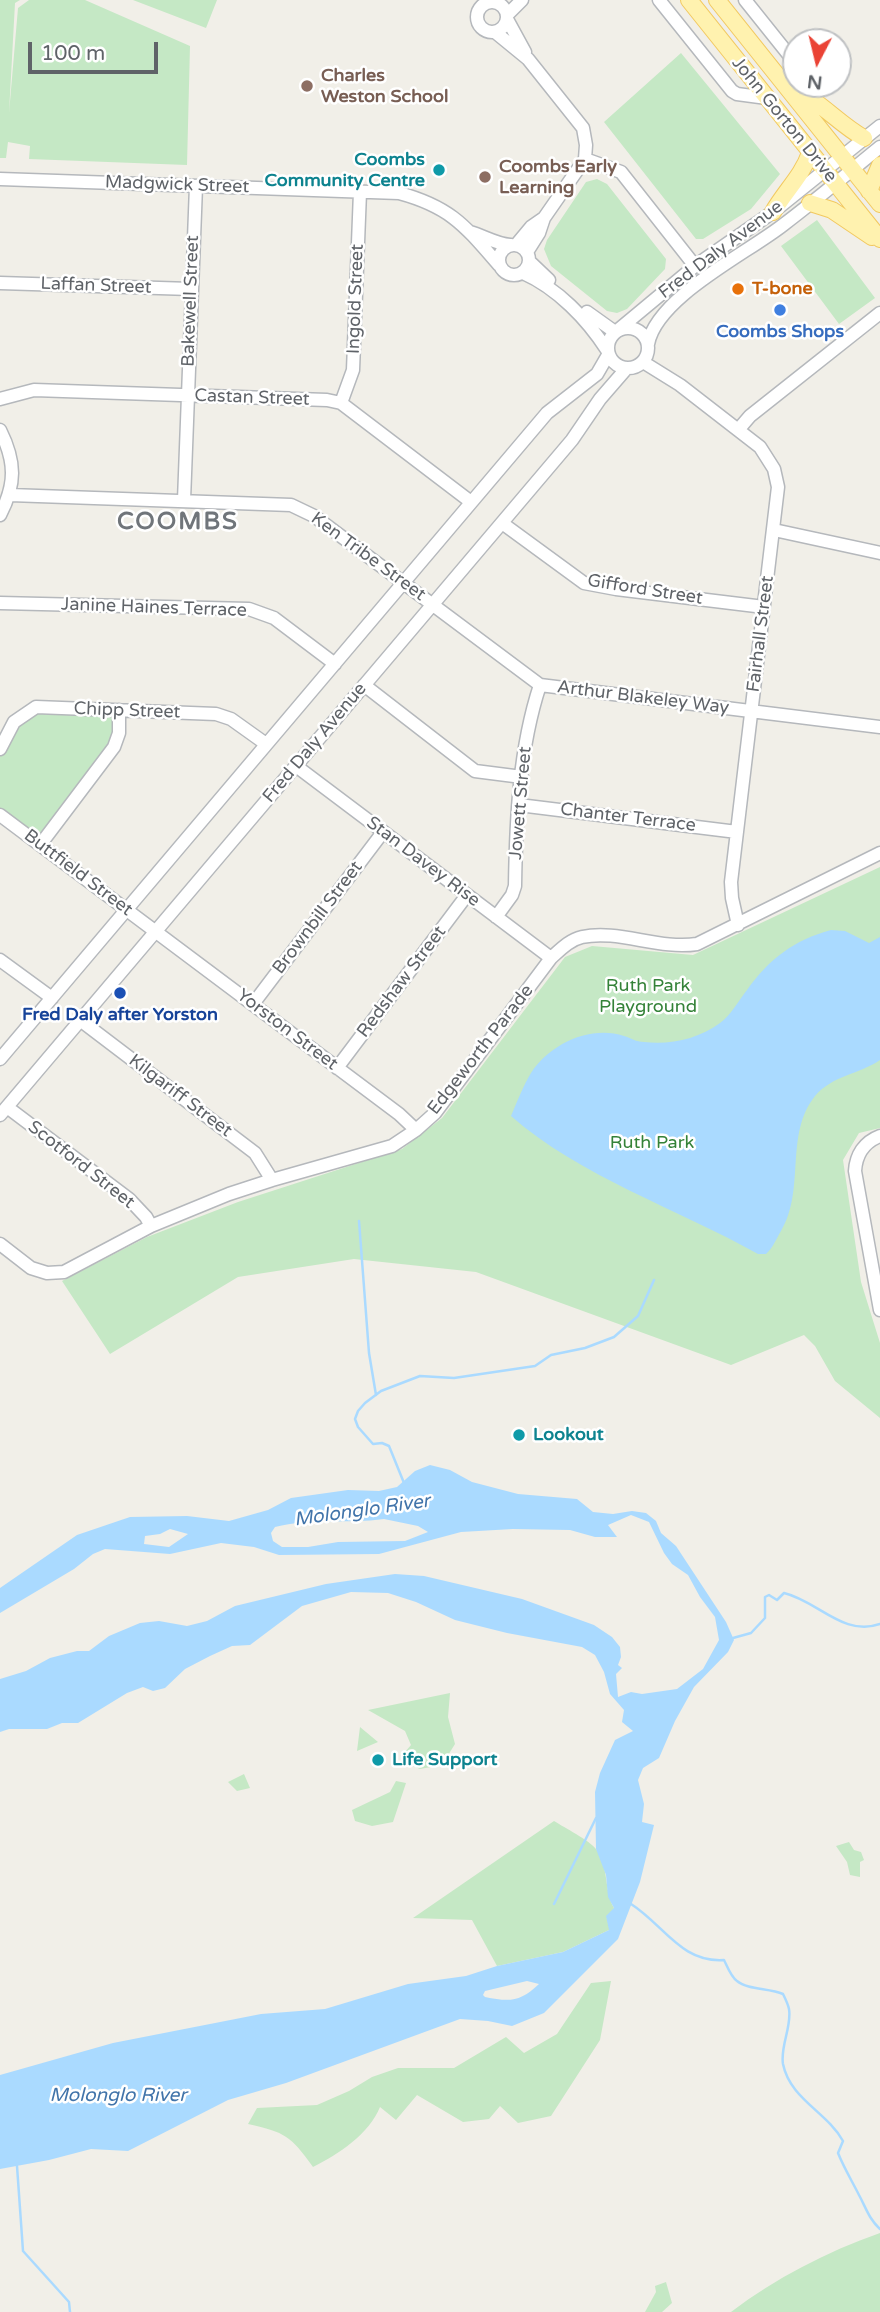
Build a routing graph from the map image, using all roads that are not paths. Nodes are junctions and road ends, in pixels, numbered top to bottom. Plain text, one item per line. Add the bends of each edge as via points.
1 (470, 0) edge
2 (522, 0) edge
3 (659, 0) edge
4 (689, 0) edge
5 (717, 0) edge
6 (745, 0) edge
7 (491, 1) edge
8 (477, 15) junction
9 (507, 17) junction
10 (492, 32) junction
11 (782, 46) edge
12 (528, 59) junction
13 (782, 81) edge
14 (767, 98) junction
15 (795, 98) edge
16 (811, 98) edge
17 (880, 126) edge
18 (864, 138) junction
19 (880, 147) edge
20 (810, 153) junction
21 (842, 157) junction
22 (585, 159) junction
23 (880, 165) edge
24 (825, 170) junction
25 (852, 170) junction
26 (0, 180) edge
27 (835, 183) junction
28 (196, 186) junction
29 (360, 192) junction
30 (875, 198) edge
31 (810, 203) junction
32 (773, 212) junction
33 (544, 218) junction
34 (470, 231) junction
35 (880, 241) edge
36 (513, 245) junction
37 (527, 262) junction
38 (499, 265) junction
39 (695, 266) junction
40 (0, 282) edge
41 (191, 289) junction
42 (880, 313) edge
43 (617, 331) junction
44 (608, 352) junction
45 (647, 352) junction
46 (626, 369) junction
47 (188, 395) junction
48 (0, 399) edge
49 (341, 403) junction
50 (0, 430) edge
51 (738, 430) junction
52 (10, 495) junction
53 (184, 500) junction
54 (471, 502) junction
55 (0, 515) edge
56 (502, 523) junction
57 (774, 530) junction
58 (880, 553) edge
59 (403, 583) junction
60 (0, 603) edge
61 (433, 605) junction
62 (764, 607) junction
63 (335, 664) junction
64 (364, 685) junction
65 (540, 685) junction
66 (119, 710) junction
67 (752, 711) junction
68 (880, 727) edge
69 (266, 744) junction
70 (0, 749) edge
71 (296, 766) junction
72 (522, 777) junction
73 (519, 805) junction
74 (0, 815) edge
75 (383, 832) junction
76 (737, 832) junction
77 (40, 845) junction
78 (880, 853) edge
79 (467, 895) junction
80 (127, 910) junction
81 (496, 917) junction
82 (738, 925) junction
83 (156, 932) junction
84 (551, 958) junction
85 (0, 960) edge
86 (52, 998) junction
87 (253, 1004) junction
88 (80, 1020) junction
89 (0, 1059) edge
90 (337, 1068) junction
91 (3, 1111) edge
92 (416, 1130) junction
93 (880, 1136) edge
94 (272, 1180) junction
95 (151, 1226) junction
96 (874, 1242) edge
97 (0, 1244) edge
98 (880, 1310) edge

1 - 8 street
2 - 9 street
3 - 14 street via 732,92
4 - 14 main road, John Gorton Drive
5 - 13 main road, John Gorton Drive
6 - 11 street, John Gorton Drive
7 - 8 street via 480,7
7 - 9 street via 503,6
8 - 10 street via 481,28
9 - 10 street via 500,30
9 - 12 street
10 - 12 street
12 - 22 street via 583,128
14 - 20 main road, John Gorton Drive
15 - 21 main road, John Gorton Drive
16 - 18 main road via 845,128
17 - 18 street, Fred Daly Avenue
18 - 21 street, Fred Daly Avenue
19 - 25 street, Fred Daly Avenue
20 - 24 main road, John Gorton Drive
20 - 32 main road via 803,172
21 - 24 street, Fred Daly Avenue
21 - 25 main road, John Gorton Drive
22 - 33 street
22 - 39 street via 621,172
23 - 30 main road
24 - 27 main road, John Gorton Drive
24 - 32 street, Fred Daly Avenue
25 - 27 street, Fred Daly Avenue
25 - 30 main road, John Gorton Drive
26 - 28 street, Madgwick Street
27 - 31 street, Fred Daly Avenue
27 - 35 main road, John Gorton Drive
28 - 29 street, Madgwick Street
28 - 41 street, Bakewell Street
29 - 34 street, Madgwick Street via 399,193 428,202
29 - 49 street, Ingold Street via 353,370
31 - 35 main road via 832,210
31 - 45 street, Fred Daly Avenue via 687,292 651,330
32 - 39 street, Fred Daly Avenue
33 - 36 street
33 - 37 street
34 - 36 street, Madgwick Street
34 - 38 street, Madgwick Street
36 - 37 street, Madgwick Street
36 - 38 street via 501,251
37 - 38 street via 509,275
37 - 43 street
37 - 44 street via 533,277 592,327
39 - 43 street, Fred Daly Avenue
40 - 41 street, Laffan Street
41 - 47 street, Bakewell Street
42 - 51 street
43 - 44 street, Fred Daly Avenue via 609,339
43 - 45 street via 637,330 646,338
44 - 46 street via 615,365
44 - 54 street, Fred Daly Avenue via 597,374 547,413
45 - 46 street, Fred Daly Avenue via 639,366
45 - 51 street, Fairhall Street via 680,385
46 - 56 street, Fred Daly Avenue
47 - 48 street, Castan Street via 33,390
47 - 49 street, Castan Street
47 - 53 street, Bakewell Street
49 - 54 street
50 - 52 street via 13,463
51 - 57 street, Fairhall Street via 760,447 774,469 778,487
52 - 53 street, Ken Tribe Street
52 - 55 street
53 - 59 street, Ken Tribe Street via 290,505 304,510
54 - 59 street, Fred Daly Avenue
56 - 61 street, Fred Daly Avenue
56 - 62 street, Gifford Street via 584,583
57 - 58 street
57 - 62 street, Fairhall Street
59 - 61 street, Ken Tribe Street
59 - 63 street, Fred Daly Avenue
60 - 63 street, Janine Haines Terrace via 249,609 274,618
61 - 64 street, Fred Daly Avenue
61 - 65 street, Arthur Blakeley Way
62 - 67 street, Fairhall Street
63 - 69 street, Fred Daly Avenue
64 - 71 street, Fred Daly Avenue
64 - 72 street via 475,771
65 - 67 street, Arthur Blakeley Way
65 - 72 street, Jowett Street via 530,716
66 - 69 street, Chipp Street via 216,714
66 - 70 street, Chipp Street via 36,707 14,722
66 - 77 street via 120,733 114,747
67 - 68 street, Arthur Blakeley Way
67 - 76 street, Fairhall Street
69 - 80 street, Fred Daly Avenue
71 - 75 street, Stan Davey Rise
71 - 83 street, Fred Daly Avenue
72 - 73 street, Jowett Street
73 - 76 street, Chanter Terrace
73 - 81 street, Jowett Street via 515,886
74 - 77 street, Buttfield Street
75 - 79 street, Stan Davey Rise
75 - 87 street, Brownbill Street
76 - 82 street, Fairhall Street via 730,889
77 - 80 street, Buttfield Street
78 - 82 street, Edgeworth Parade
79 - 81 street, Stan Davey Rise
79 - 90 street, Redshaw Street
80 - 83 street, Buttfield Street
80 - 86 street, Fred Daly Avenue
81 - 84 street, Stan Davey Rise
82 - 84 street, Edgeworth Parade via 686,946 581,937
83 - 87 street, Yorston Street
83 - 88 street, Fred Daly Avenue
84 - 92 street, Edgeworth Parade via 435,1113
85 - 86 street
86 - 89 street, Fred Daly Avenue
87 - 90 street, Yorston Street
88 - 91 street, Fred Daly Avenue
88 - 94 street, Kilgariff Street via 255,1153
90 - 92 street, Yorston Street
91 - 95 street, Scotford Street via 128,1199
92 - 94 street, Edgeworth Parade via 392,1146
93 - 96 street via 865,1145 855,1166
94 - 95 street, Edgeworth Parade
95 - 97 street, Edgeworth Parade via 64,1272 31,1268
96 - 98 street

